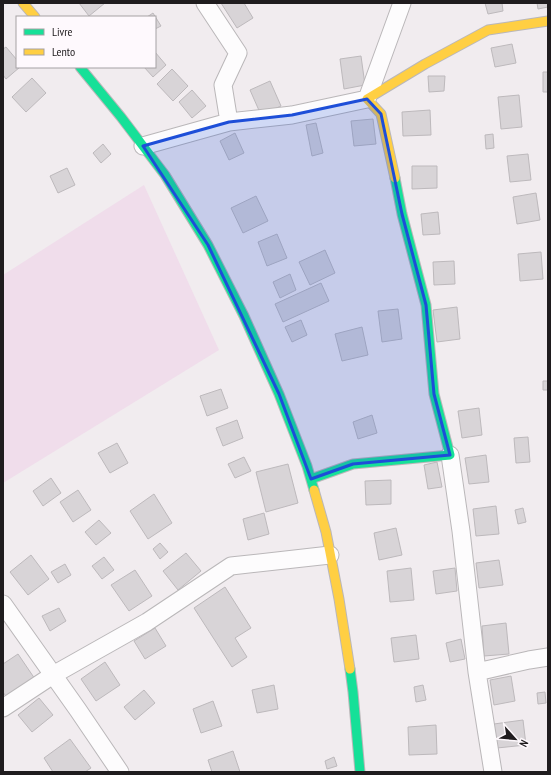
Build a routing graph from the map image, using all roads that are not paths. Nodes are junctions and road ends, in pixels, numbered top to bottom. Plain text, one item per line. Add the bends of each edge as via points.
1 (22, 3) edge
2 (205, 3) edge
3 (402, 3) edge
4 (34, 16) edge
5 (548, 20) edge
6 (81, 68) edge
7 (367, 99) junction
8 (229, 122) junction
9 (143, 146) junction
10 (450, 455) junction
11 (311, 479) junction
12 (330, 556) junction
13 (3, 604) edge
14 (548, 657) edge
15 (477, 672) junction
16 (53, 675) junction
17 (3, 708) edge
18 (120, 772) edge
19 (360, 772) edge
20 (493, 772) edge

1 - 4 street
2 - 8 street via 238,52 223,85
3 - 7 street
5 - 7 street via 488,30
6 - 9 street
7 - 8 street via 292,116
7 - 10 street via 381,114 402,214 426,305 434,394
8 - 9 street
9 - 11 street via 165,175 208,245 244,316 279,394
10 - 11 street via 353,464
10 - 15 street
11 - 12 street
12 - 16 street via 231,566 147,622
12 - 19 street via 339,599 352,692
13 - 16 street
14 - 15 street
15 - 20 street
16 - 17 street
16 - 18 street

